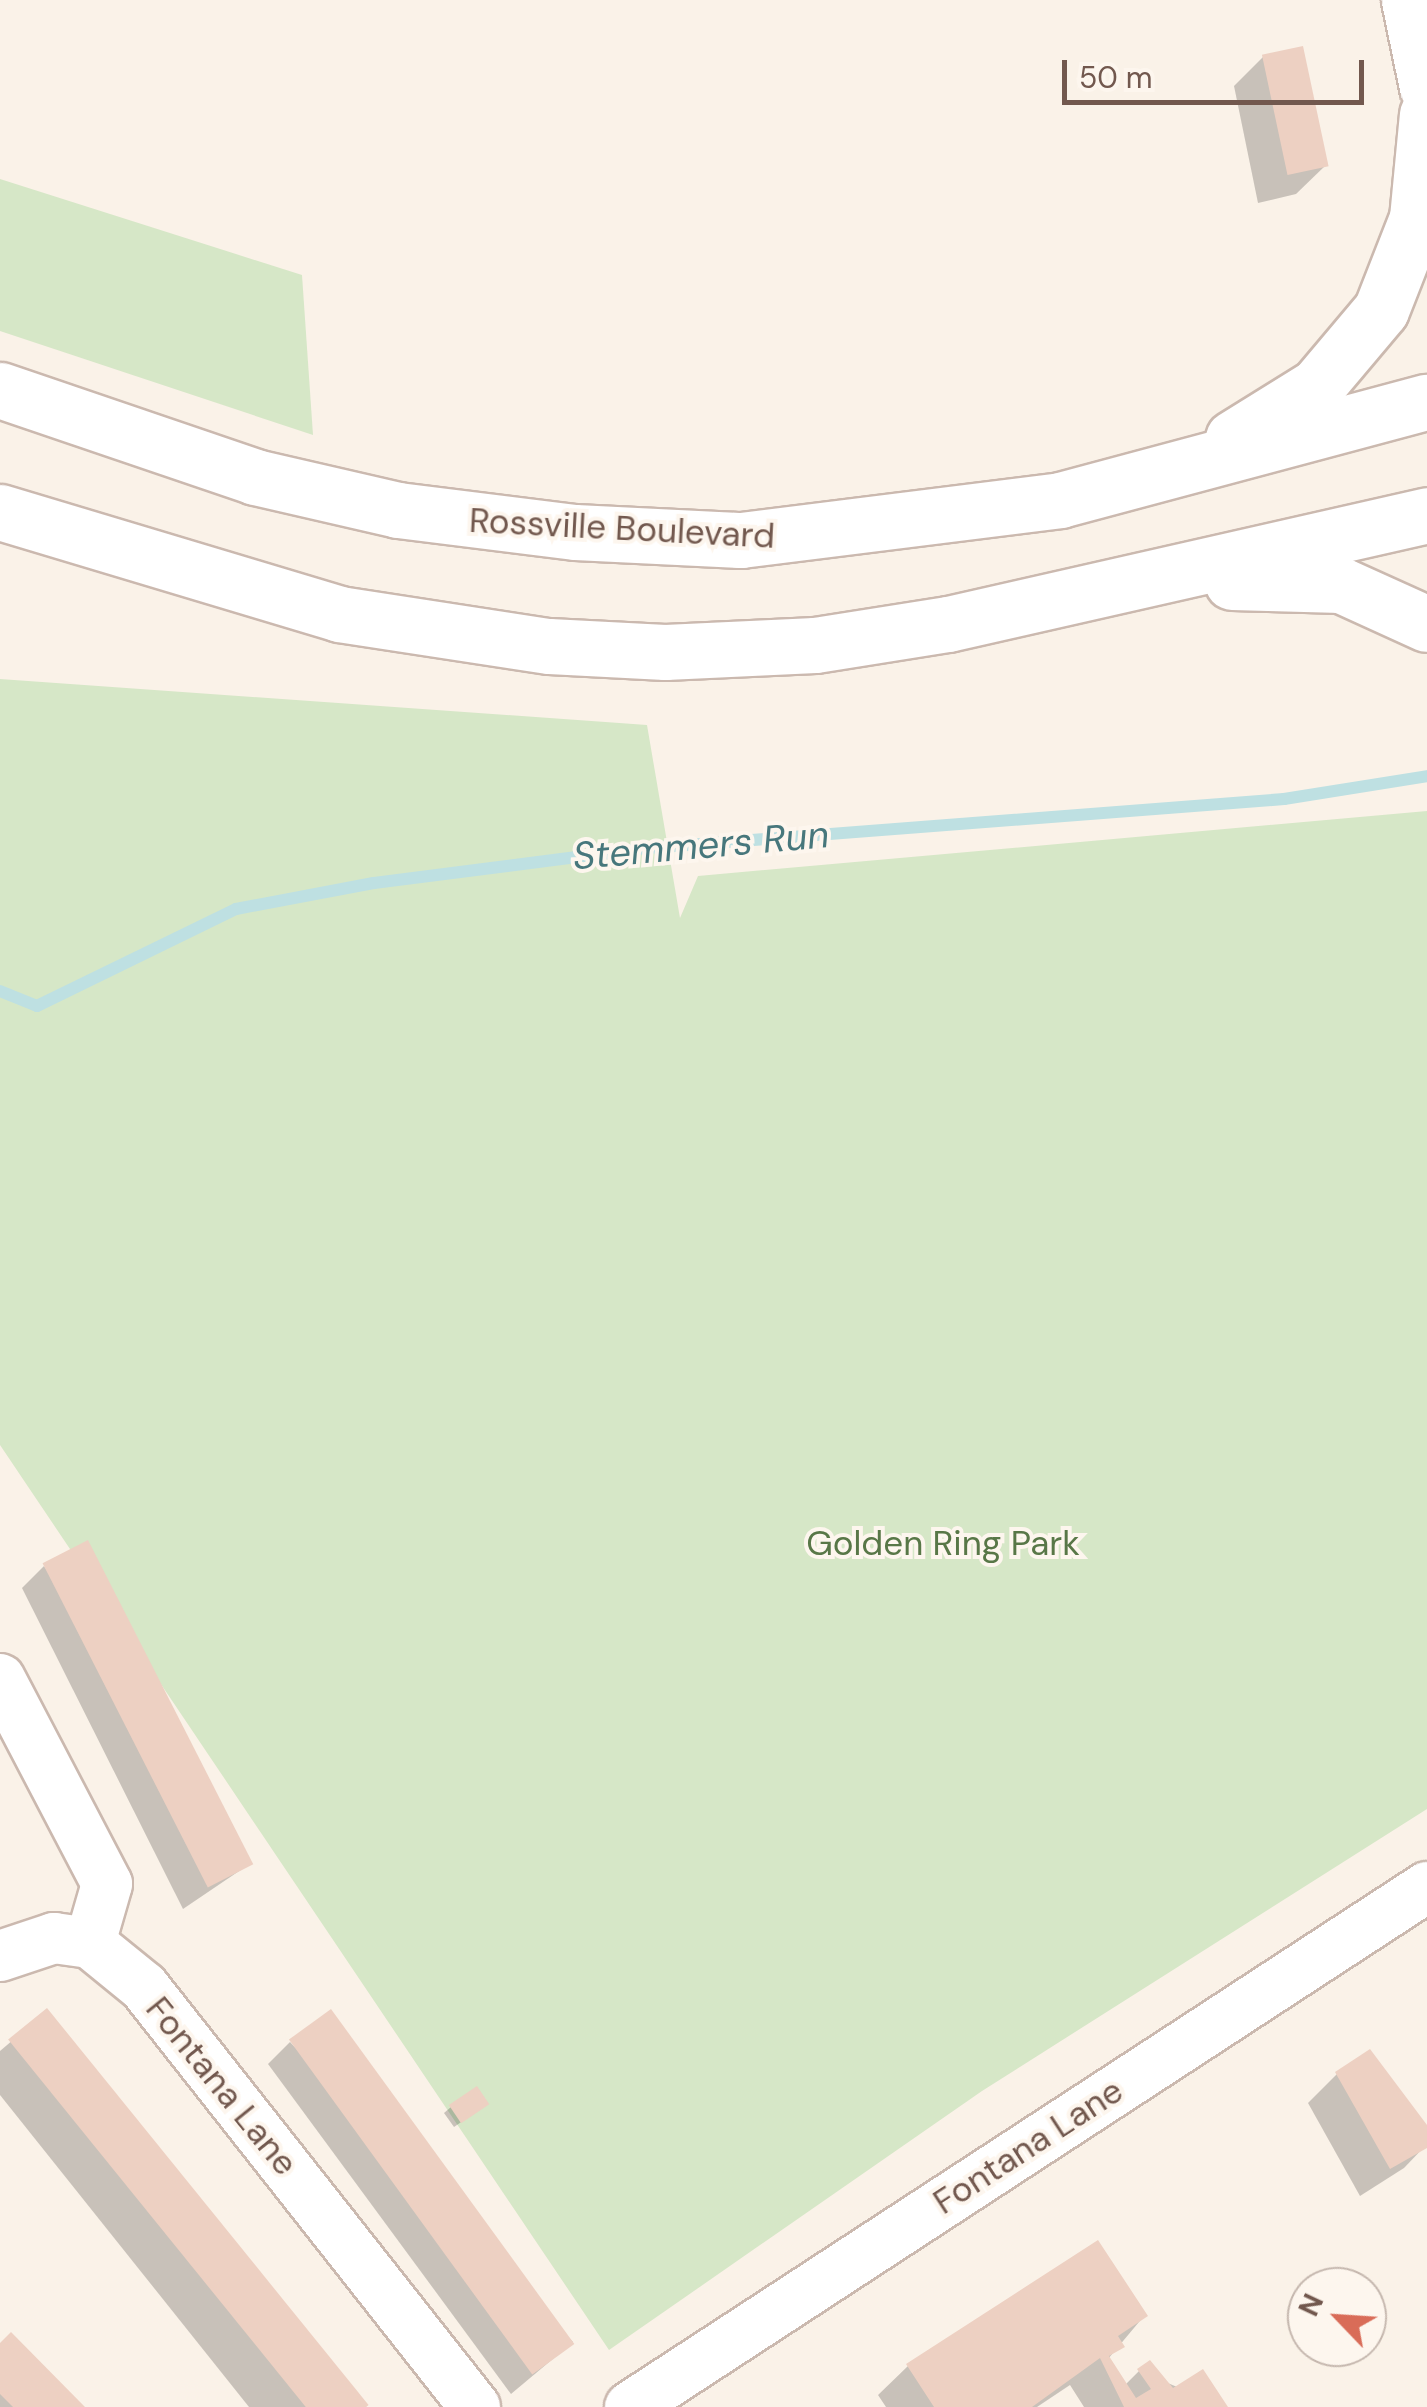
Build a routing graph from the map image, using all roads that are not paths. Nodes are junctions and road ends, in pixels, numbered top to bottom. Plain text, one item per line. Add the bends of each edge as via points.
1 (1409, 0) edge
2 (1427, 88) edge
3 (1427, 114) edge
4 (0, 390) edge
5 (1427, 402) edge
6 (1174, 474) junction
7 (0, 512) edge
8 (1427, 515) edge
9 (1124, 583) junction
10 (1427, 624) edge
11 (0, 1679) edge
12 (1427, 1887) edge
13 (90, 1943) junction
14 (0, 1956) edge
15 (475, 2407) edge
16 (630, 2407) edge

1 - 2 main road
3 - 6 main road via 1417,218 1381,310 1346,359
4 - 6 main road, Rossville Boulevard via 255,477 398,510 575,532 741,540 880,529
5 - 6 main road, Rossville Boulevard
7 - 9 main road via 260,596 548,646 815,645
8 - 9 main road
9 - 10 main road via 1328,583
11 - 13 street via 107,1884
12 - 16 street, Fontana Lane
13 - 14 street via 54,1938
13 - 15 street, Fontana Lane via 170,2016

